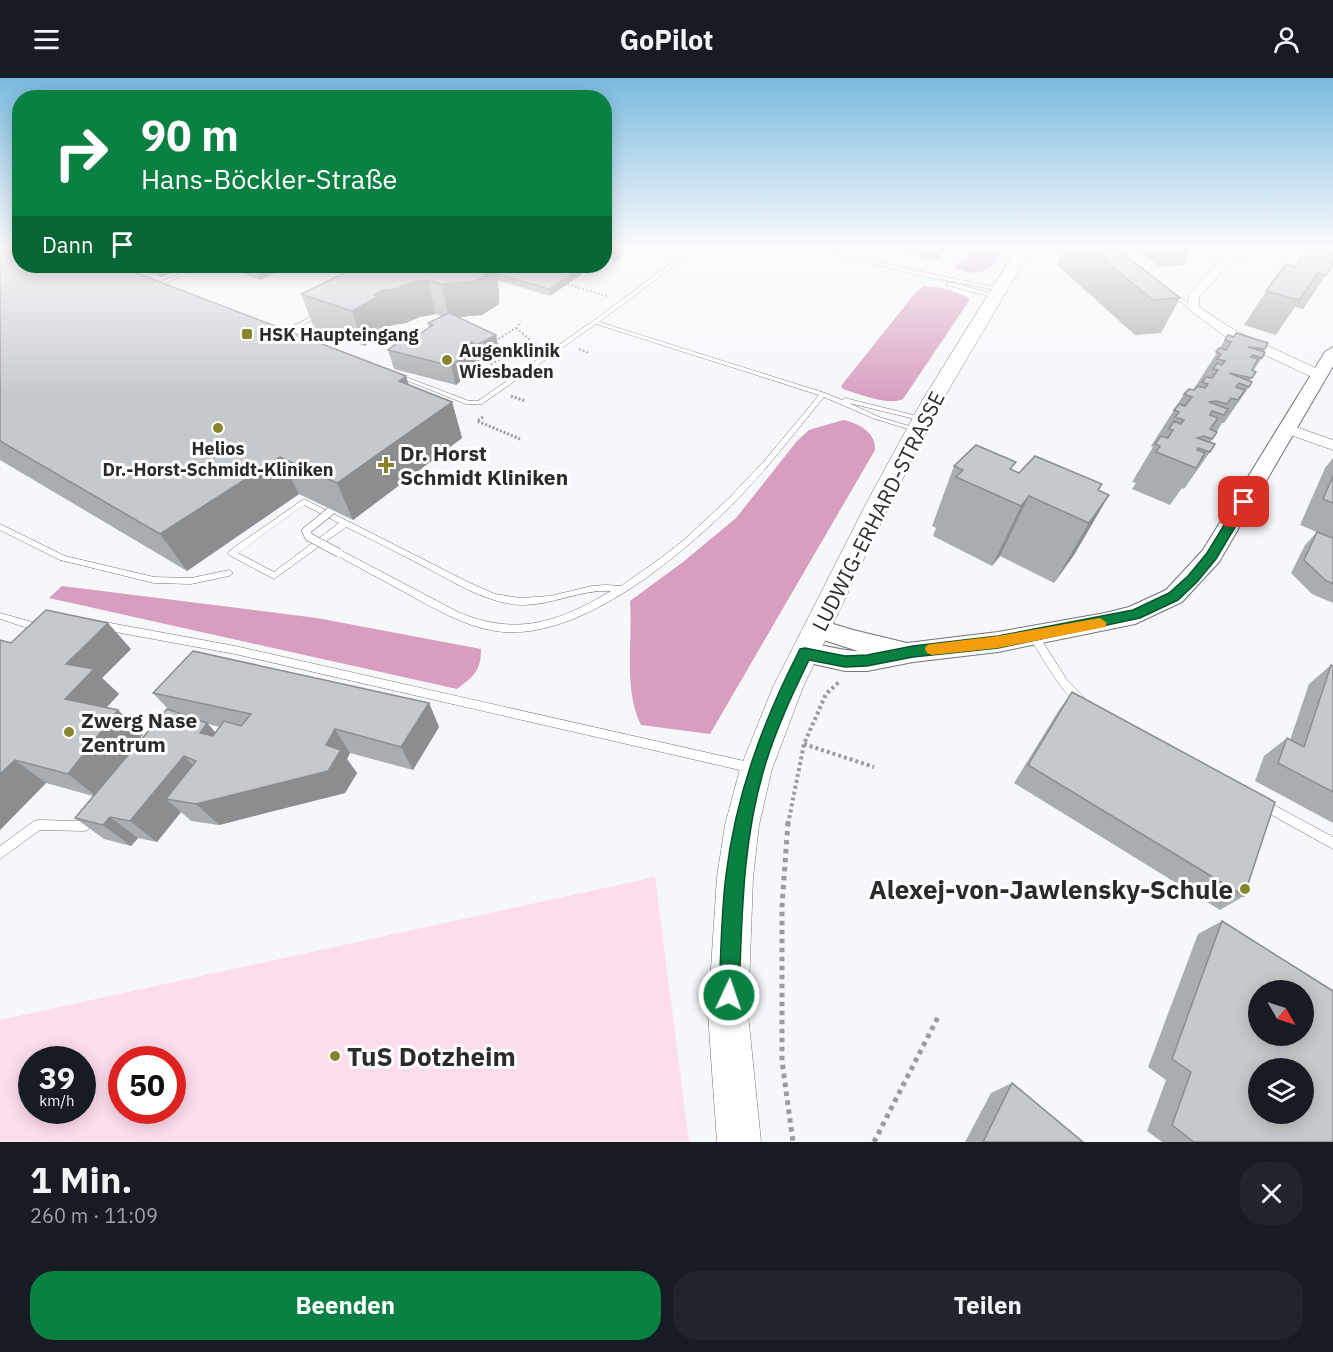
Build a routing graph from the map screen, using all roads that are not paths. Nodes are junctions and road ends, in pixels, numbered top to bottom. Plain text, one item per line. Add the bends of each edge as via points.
1 (628, 298) edge
2 (996, 298) edge
3 (1177, 298) edge
4 (1193, 298) edge
5 (1193, 308) junction
6 (324, 312) edge
7 (595, 322) junction
8 (275, 329) edge
9 (284, 333) junction
10 (295, 337) edge
11 (1333, 352) edge
12 (393, 374) edge
13 (1319, 375) junction
14 (826, 395) junction
15 (920, 425) junction
16 (1287, 429) junction
17 (1333, 445) edge
18 (332, 510) edge
19 (345, 523) junction
20 (0, 527) edge
21 (229, 573) dead end
22 (621, 590) junction
23 (0, 616) edge
24 (83, 625) edge
25 (49, 627) edge
26 (1034, 636) junction
27 (811, 641) junction
28 (1089, 706) edge
29 (756, 769) junction
30 (1250, 797) edge
31 (98, 807) edge
32 (1333, 843) edge
33 (0, 854) edge
34 (739, 1142) edge

1 - 7 lane
2 - 15 main road, LUDWIG-ERHARD-STRASSE
3 - 5 lane
4 - 5 street
5 - 13 street via 1231,334
6 - 9 lane
7 - 12 lane via 484,401 474,404
7 - 14 lane
8 - 9 lane
9 - 10 lane
11 - 13 street
13 - 16 street
14 - 15 lane
14 - 15 lane via 877,418
14 - 22 lane via 728,505 688,542
15 - 27 main road, LUDWIG-ERHARD-STRASSE
16 - 17 street
16 - 26 street via 1211,556 1174,596 1135,615
18 - 22 lane, bridge via 306,531 309,537 466,620 502,629 547,624 587,610
19 - 19 lane via 304,502 232,553 274,576
19 - 22 lane via 503,599 538,602 594,588
20 - 21 lane via 63,558 154,580 191,581
23 - 25 lane via 38,628
24 - 29 lane via 95,624
26 - 27 street via 845,662
26 - 28 lane via 1068,688
27 - 29 main road, LUDWIG-ERHARD-STRASSE via 777,711
29 - 34 main road, LUDWIG-ERHARD-STRASSE via 742,825 735,877 728,1014
30 - 32 lane
31 - 33 lane via 84,826 38,825

